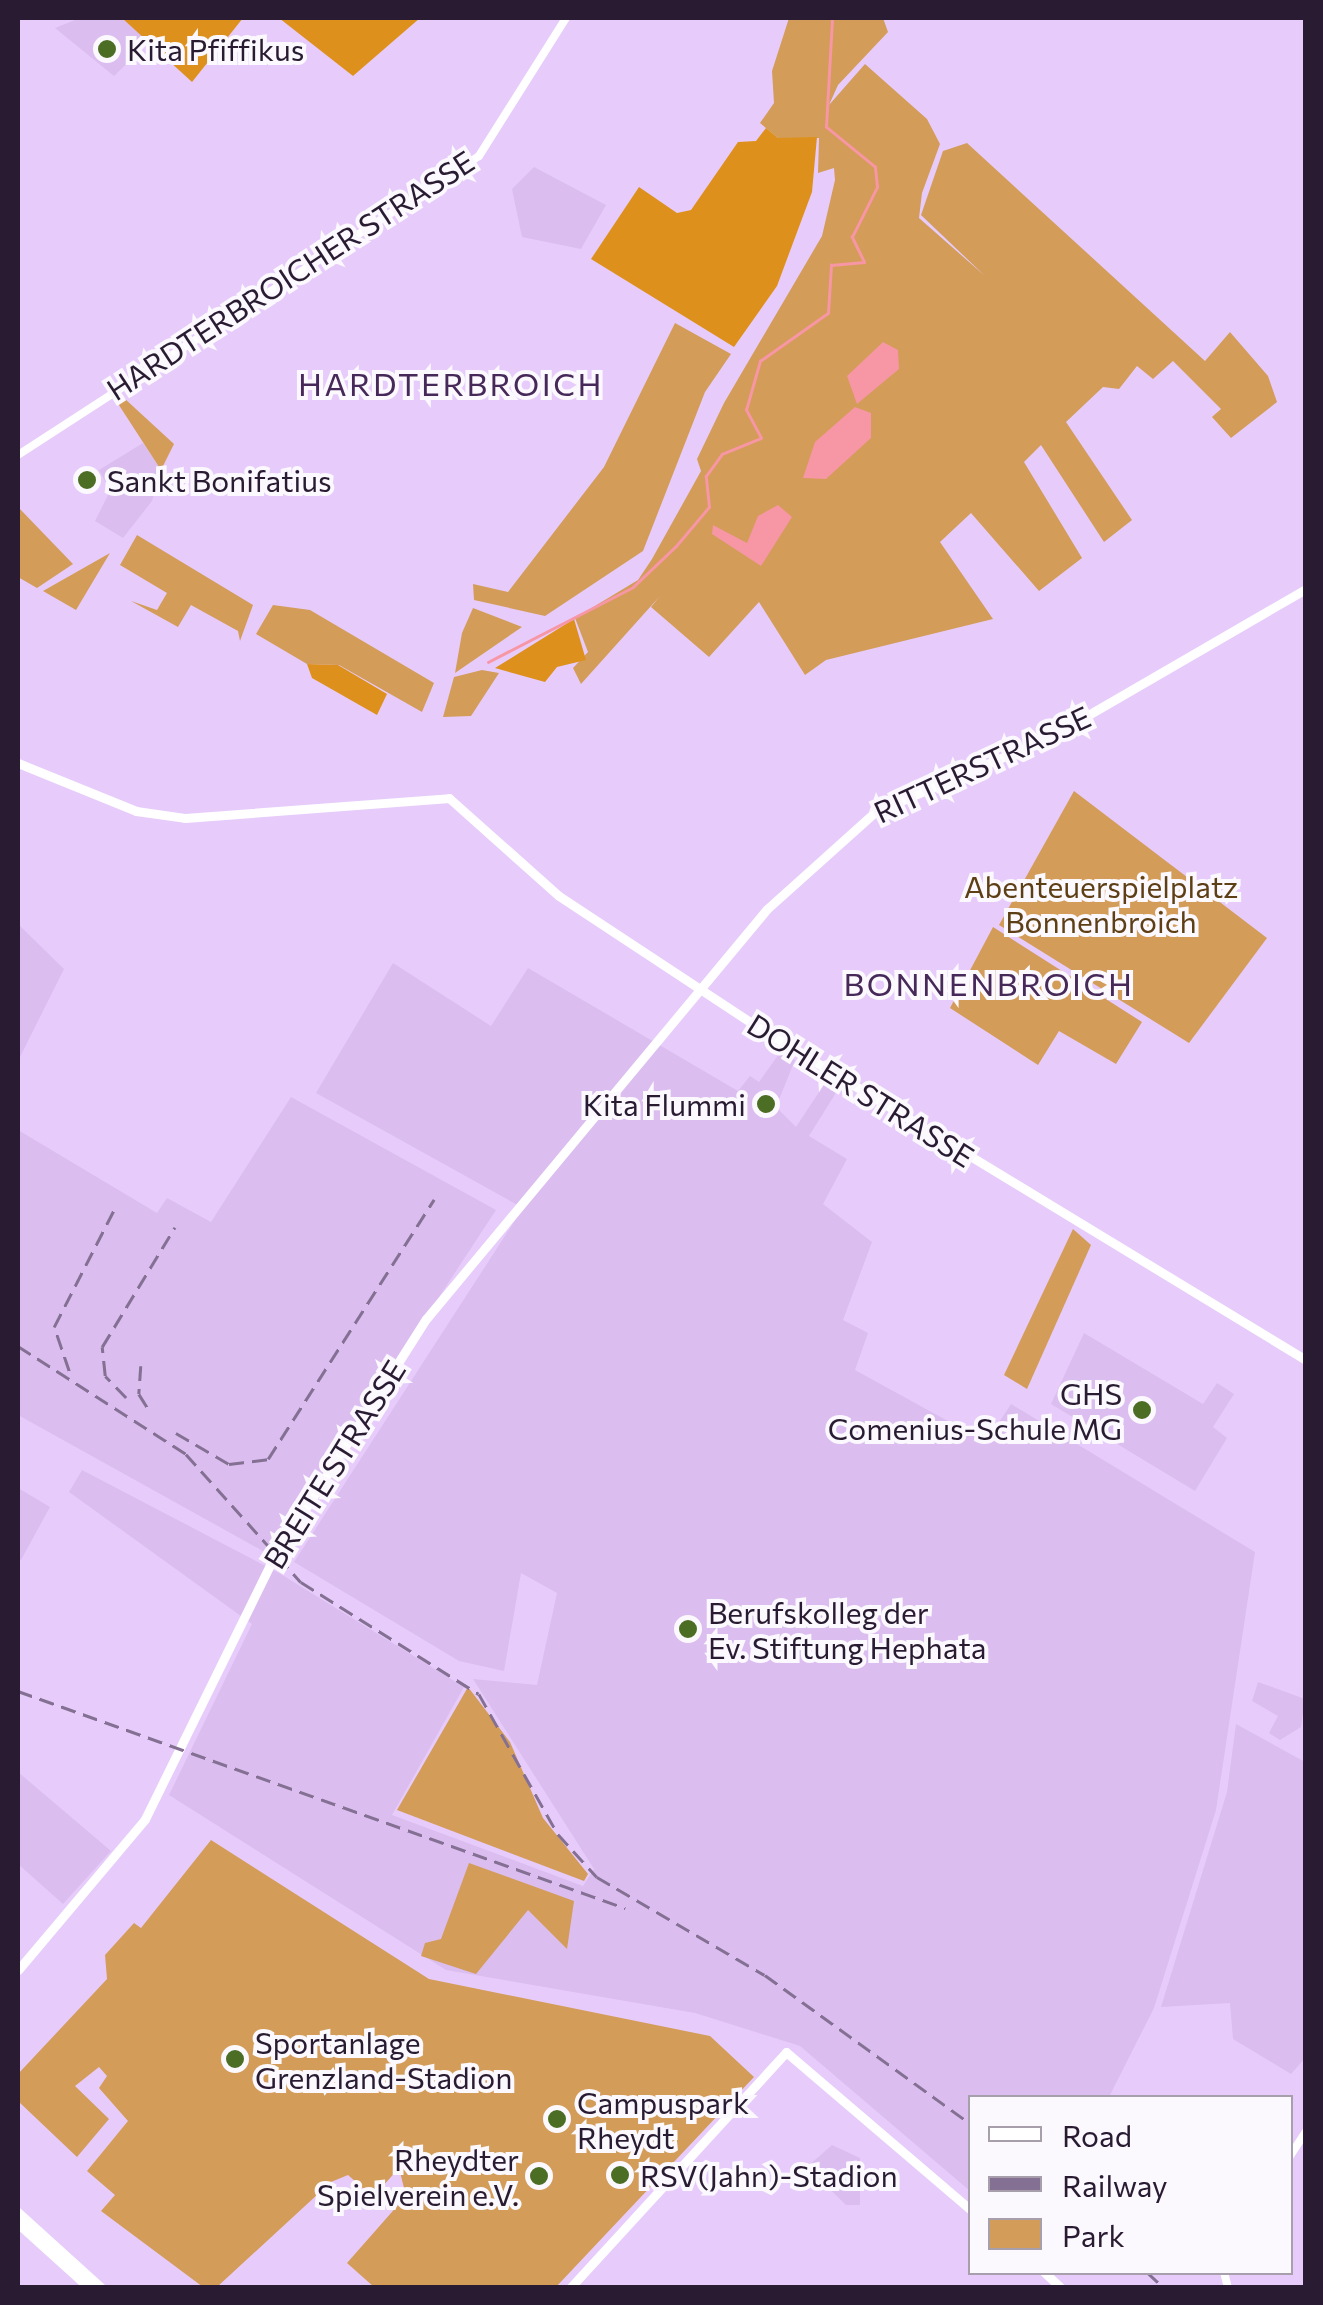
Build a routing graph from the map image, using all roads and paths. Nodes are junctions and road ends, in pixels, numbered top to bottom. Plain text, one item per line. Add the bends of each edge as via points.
1 (566, 18) edge
2 (18, 455) edge
3 (1306, 589) edge
4 (18, 763) edge
5 (698, 987) junction
6 (1306, 1360) edge
7 (18, 1970) edge
8 (968, 2208) edge
9 (18, 2214) edge
10 (18, 2223) edge
11 (90, 2288) edge
12 (101, 2288) edge
13 (570, 2288) edge

1 - 2 street, HARDTERBROICHER STRASSE via 478,156
3 - 5 main road, RITTERSTRASSE via 1074,724 849,828
4 - 5 main road, DOHLER STRASSE via 136,811 186,818 435,795 463,808 559,896
5 - 6 main road, DOHLER STRASSE
5 - 7 main road, BREITE STRASSE via 426,1319 271,1563 145,1818
8 - 13 main road via 786,2052
9 - 12 main road
10 - 11 main road

